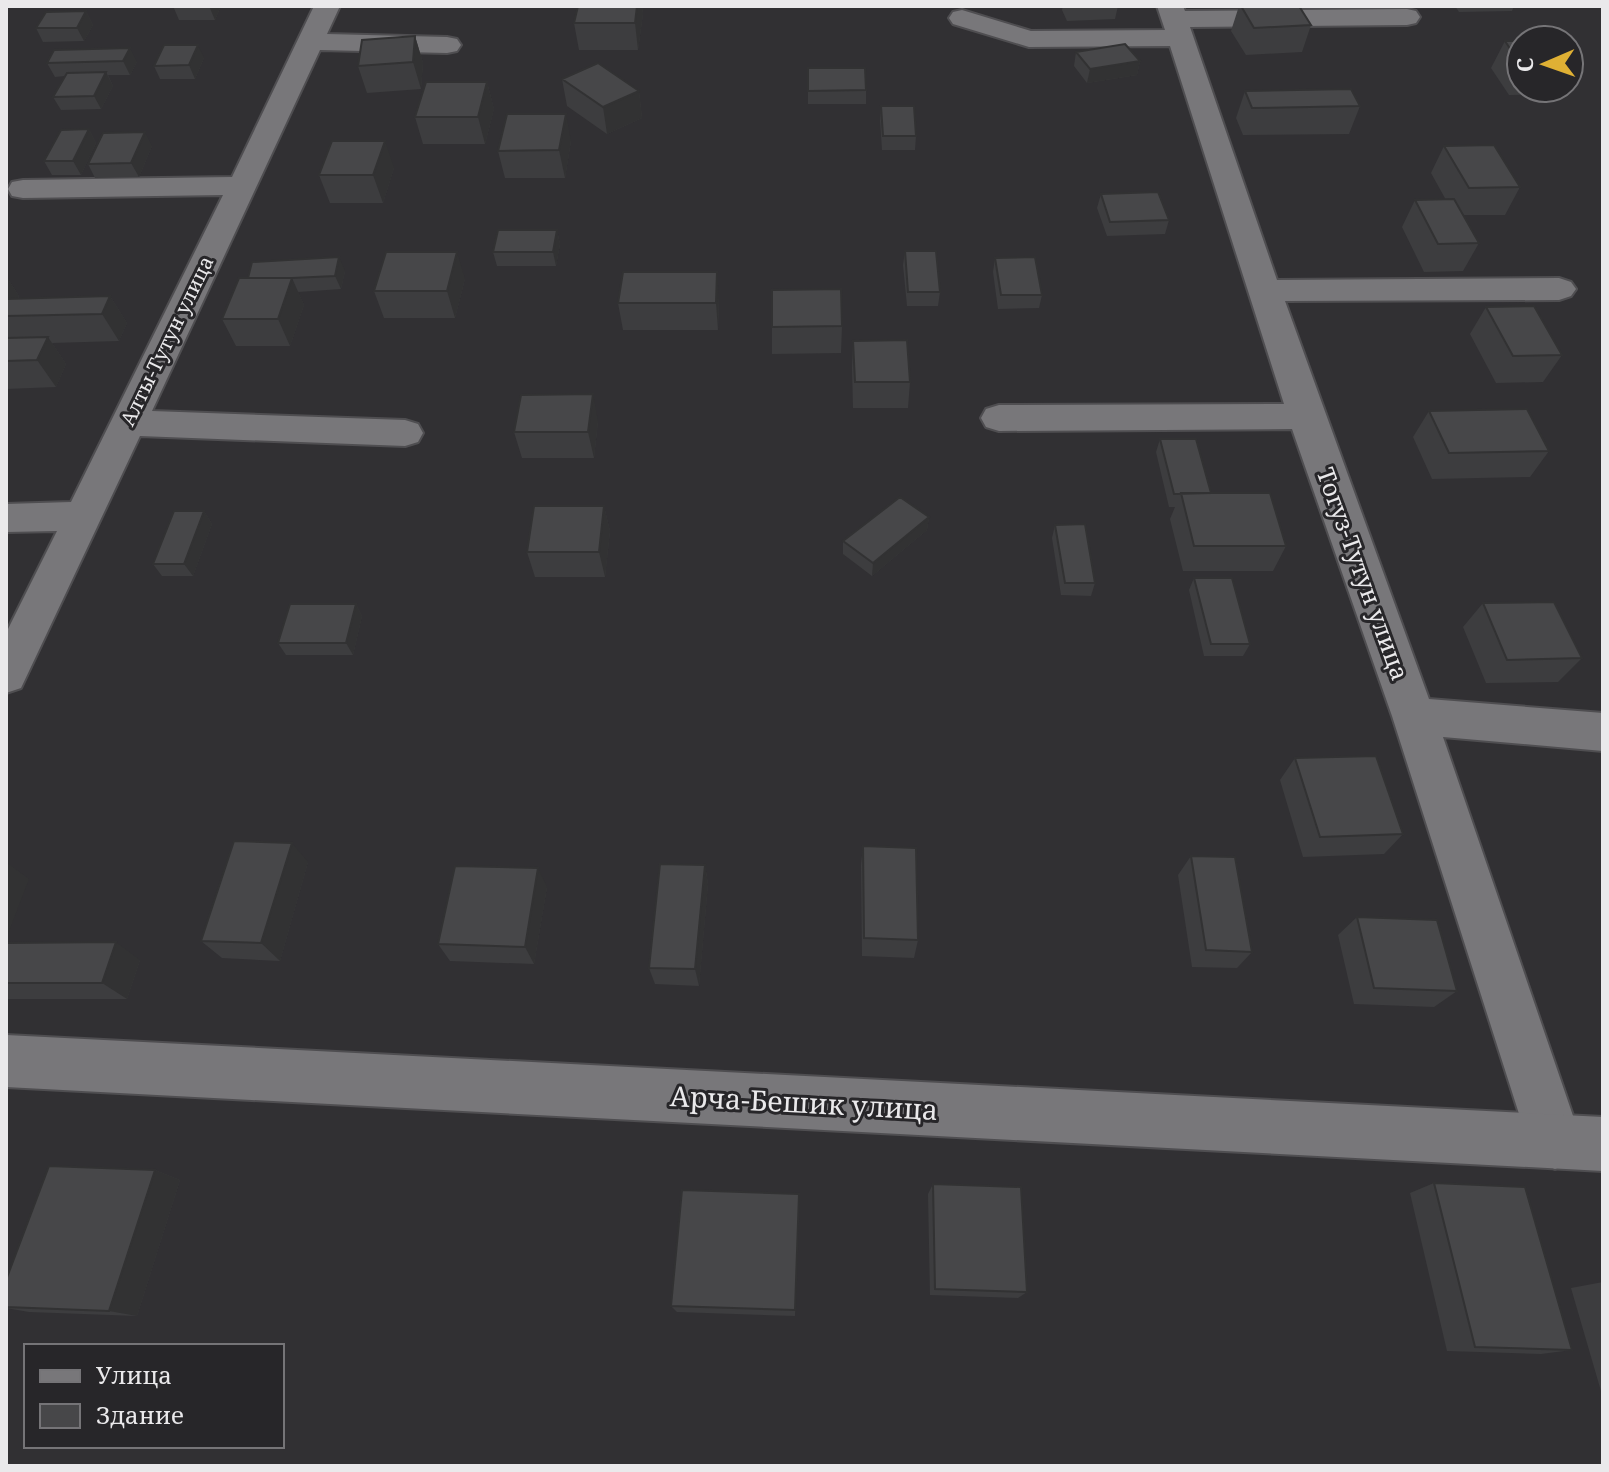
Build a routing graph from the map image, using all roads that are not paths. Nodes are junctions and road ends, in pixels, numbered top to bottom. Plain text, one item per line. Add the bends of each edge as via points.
1 (327, 6) edge
2 (1407, 17) dead end
3 (962, 18) dead end
4 (1175, 21) edge
5 (310, 42) junction
6 (447, 45) dead end
7 (243, 186) junction
8 (23, 189) dead end
9 (1559, 289) dead end
10 (1266, 291) junction
11 (1306, 416) junction
12 (999, 418) dead end
13 (127, 423) junction
14 (405, 433) dead end
15 (81, 516) junction
16 (6, 518) edge
17 (6, 676) edge
18 (1414, 716) junction
19 (1603, 732) edge
20 (6, 1061) edge
21 (1579, 1143) edge

1 - 5 street, Алты-Тутун улица
2 - 4 street
3 - 4 street via 1029,39
4 - 10 street, Тогуз-Тутун улица
5 - 6 street
5 - 7 street, Алты-Тутун улица
7 - 8 street
7 - 13 street, Алты-Тутун улица
9 - 10 street
10 - 11 street, Тогуз-Тутун улица
11 - 12 street
11 - 18 street, Тогуз-Тутун улица
13 - 14 street
13 - 15 street, Алты-Тутун улица
15 - 16 street
15 - 17 street, Алты-Тутун улица
18 - 19 street
18 - 21 street, Тогуз-Тутун улица
20 - 21 street, Арча-Бешик улица

